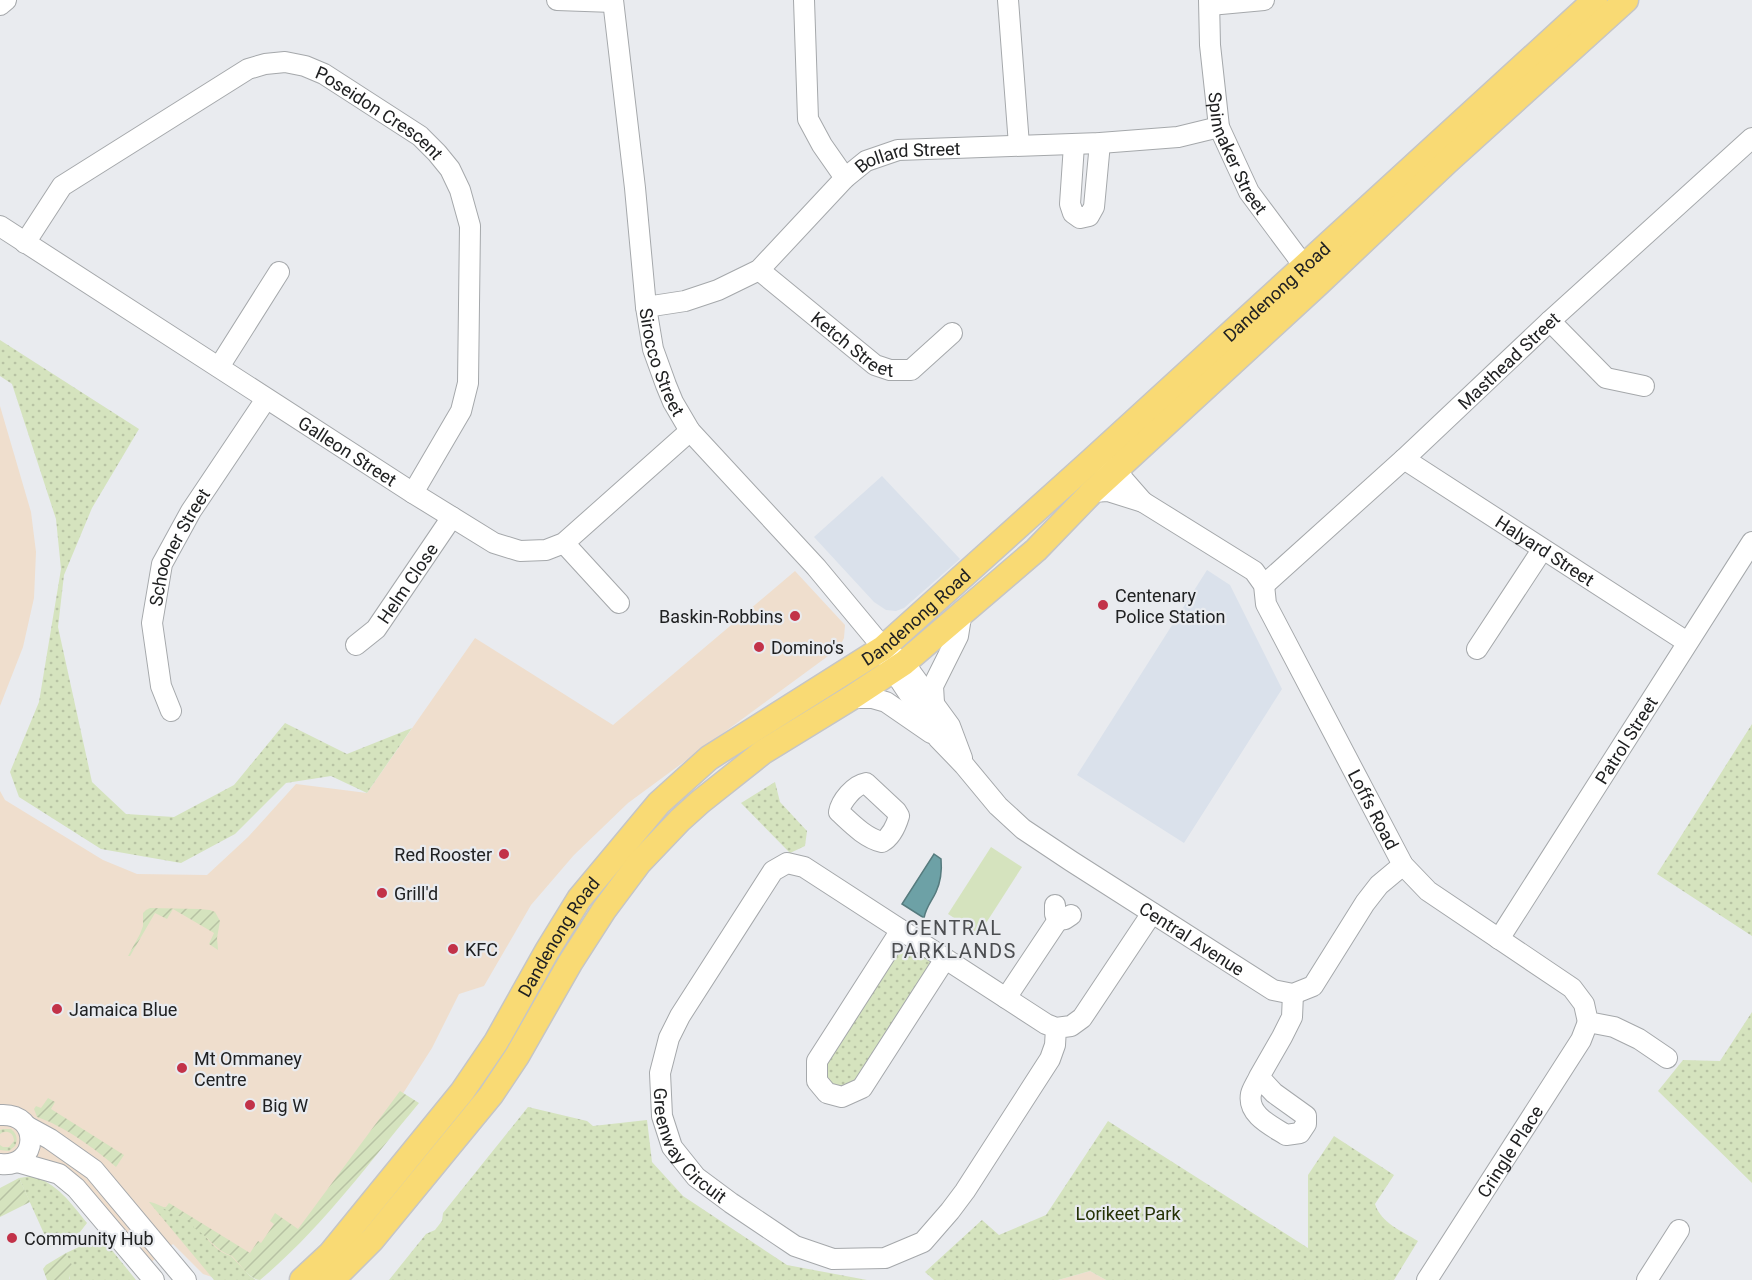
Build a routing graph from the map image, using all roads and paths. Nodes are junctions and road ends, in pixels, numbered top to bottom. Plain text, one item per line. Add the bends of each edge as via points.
1 (6, 0) edge
2 (557, 0) edge
3 (804, 0) edge
4 (1008, 0) edge
5 (1264, 0) edge
6 (1595, 0) edge
7 (1626, 0) edge
8 (613, 1) edge
9 (1210, 3) edge
10 (0, 5) edge
11 (1219, 127) junction
12 (1752, 138) edge
13 (1100, 143) junction
14 (1019, 145) junction
15 (1074, 145) junction
16 (845, 178) junction
17 (0, 226) edge
18 (25, 243) junction
19 (759, 270) junction
20 (279, 272) dead end
21 (1311, 275) junction
22 (645, 307) junction
23 (1550, 321) junction
24 (952, 333) dead end
25 (219, 368) junction
26 (1644, 386) dead end
27 (266, 399) junction
28 (690, 431) junction
29 (1404, 459) junction
30 (1091, 461) junction
31 (1115, 470) junction
32 (1092, 492) junction
33 (413, 493) junction
34 (1143, 502) junction
35 (452, 517) junction
36 (1752, 542) edge
37 (564, 543) junction
38 (1542, 550) junction
39 (1264, 585) junction
40 (619, 603) dead end
41 (962, 611) junction
42 (1687, 642) junction
43 (356, 645) dead end
44 (883, 648) junction
45 (1477, 649) dead end
46 (899, 666) junction
47 (851, 698) junction
48 (934, 702) junction
49 (171, 711) dead end
50 (938, 738) junction
51 (964, 765) junction
52 (1403, 865) junction
53 (1062, 913) dead end
54 (1152, 913) junction
55 (901, 930) junction
56 (1499, 939) junction
57 (945, 959) junction
58 (1293, 994) junction
59 (1006, 998) junction
60 (1588, 1022) junction
61 (1056, 1028) junction
62 (1667, 1059) dead end
63 (1259, 1077) dead end
64 (0, 1115) edge
65 (28, 1127) junction
66 (9, 1163) edge
67 (1679, 1230) dead end
68 (334, 1278) edge
69 (154, 1280) edge
70 (186, 1280) edge
71 (302, 1280) edge
72 (1427, 1280) edge
73 (1647, 1280) edge

1 - 10 street
2 - 8 street
3 - 16 street via 808,119
4 - 14 street
5 - 9 street
6 - 21 main road, Dandenong Road
7 - 21 main road, Dandenong Road via 1456,154
8 - 22 street, Sirocco Street
9 - 11 street, Spinnaker Street via 1209,45
11 - 13 street, Bollard Street via 1178,136
11 - 21 street, Spinnaker Street via 1249,192
12 - 23 street, Masthead Street
13 - 15 street, Bollard Street
13 - 15 street via 1094,207 1089,216 1080,218 1070,204
14 - 15 street, Bollard Street
14 - 16 street, Bollard Street via 898,150 866,161
16 - 19 street, Bollard Street
17 - 18 street, Galleon Street
18 - 25 street, Galleon Street
18 - 33 street, Poseidon Crescent via 62,186 248,69 285,62 324,74 420,136 437,153 460,190 470,226 468,383 461,411
19 - 22 street, Bollard Street via 685,302
19 - 24 street, Ketch Street via 875,365 890,370 911,370
20 - 25 street
21 - 30 main road, Dandenong Road
21 - 31 main road, Dandenong Road
22 - 28 street, Sirocco Street via 653,349 666,385
23 - 26 street via 1606,378
23 - 29 street, Masthead Street
25 - 27 street, Galleon Street
27 - 33 street, Galleon Street
27 - 49 street, Schooner Street via 191,511 162,564 152,623 161,686
28 - 37 street, Galleon Street
28 - 44 street, Sirocco Street via 816,567
29 - 38 street, Halyard Street
29 - 39 street, Masthead Street
30 - 31 street
30 - 44 main road, Dandenong Road
31 - 32 main road, Dandenong Road
31 - 34 street
32 - 34 street via 1108,491
32 - 41 main road, Dandenong Road via 1036,550
33 - 35 street, Galleon Street
34 - 39 street via 1254,571
35 - 37 street, Galleon Street via 494,543 520,551 546,550
35 - 43 street, Helm Close via 376,629
36 - 42 street, Patrol Street
37 - 40 street
38 - 42 street, Halyard Street
38 - 45 street
39 - 52 street, Loffs Road via 1266,604
41 - 46 main road, Dandenong Road
41 - 48 street via 958,636 933,686
42 - 56 street, Patrol Street
44 - 46 street, Central Avenue
44 - 71 main road, Dandenong Road via 709,758 659,802 579,899 496,1042 462,1092 330,1254
46 - 47 main road, Dandenong Road
46 - 48 street, Central Avenue
46 - 50 street, Central Avenue
47 - 50 street, Central Avenue via 886,702
47 - 68 main road, Dandenong Road via 763,752 700,802 639,863 603,910 491,1095 372,1240
48 - 51 street, Central Avenue via 950,726
50 - 51 street, Central Avenue
51 - 54 street, Central Avenue via 1023,829
52 - 56 street, Loffs Road via 1428,891
52 - 58 street via 1365,903 1312,986
53 - 59 street
54 - 58 street, Central Avenue via 1273,990
54 - 61 street via 1082,1018 1071,1026
55 - 57 street, Greenway Circuit
55 - 57 street via 817,1061 817,1081 827,1093 842,1097 862,1088
55 - 61 street, Greenway Circuit via 804,867 787,863 773,871 669,1038 660,1072 662,1116 672,1147 696,1177 795,1246 833,1259 879,1259 923,1242 965,1191 1050,1059
56 - 60 street, Loffs Road via 1572,988 1584,1004
57 - 59 street, Greenway Circuit
58 - 63 street via 1292,1017
59 - 61 street, Greenway Circuit
60 - 62 street via 1614,1027
60 - 72 street, Cringle Place via 1581,1040
64 - 65 street via 16,1116
65 - 66 street via 30,1145 24,1157
65 - 70 street via 94,1170
66 - 69 street via 59,1174 76,1188
67 - 73 street

